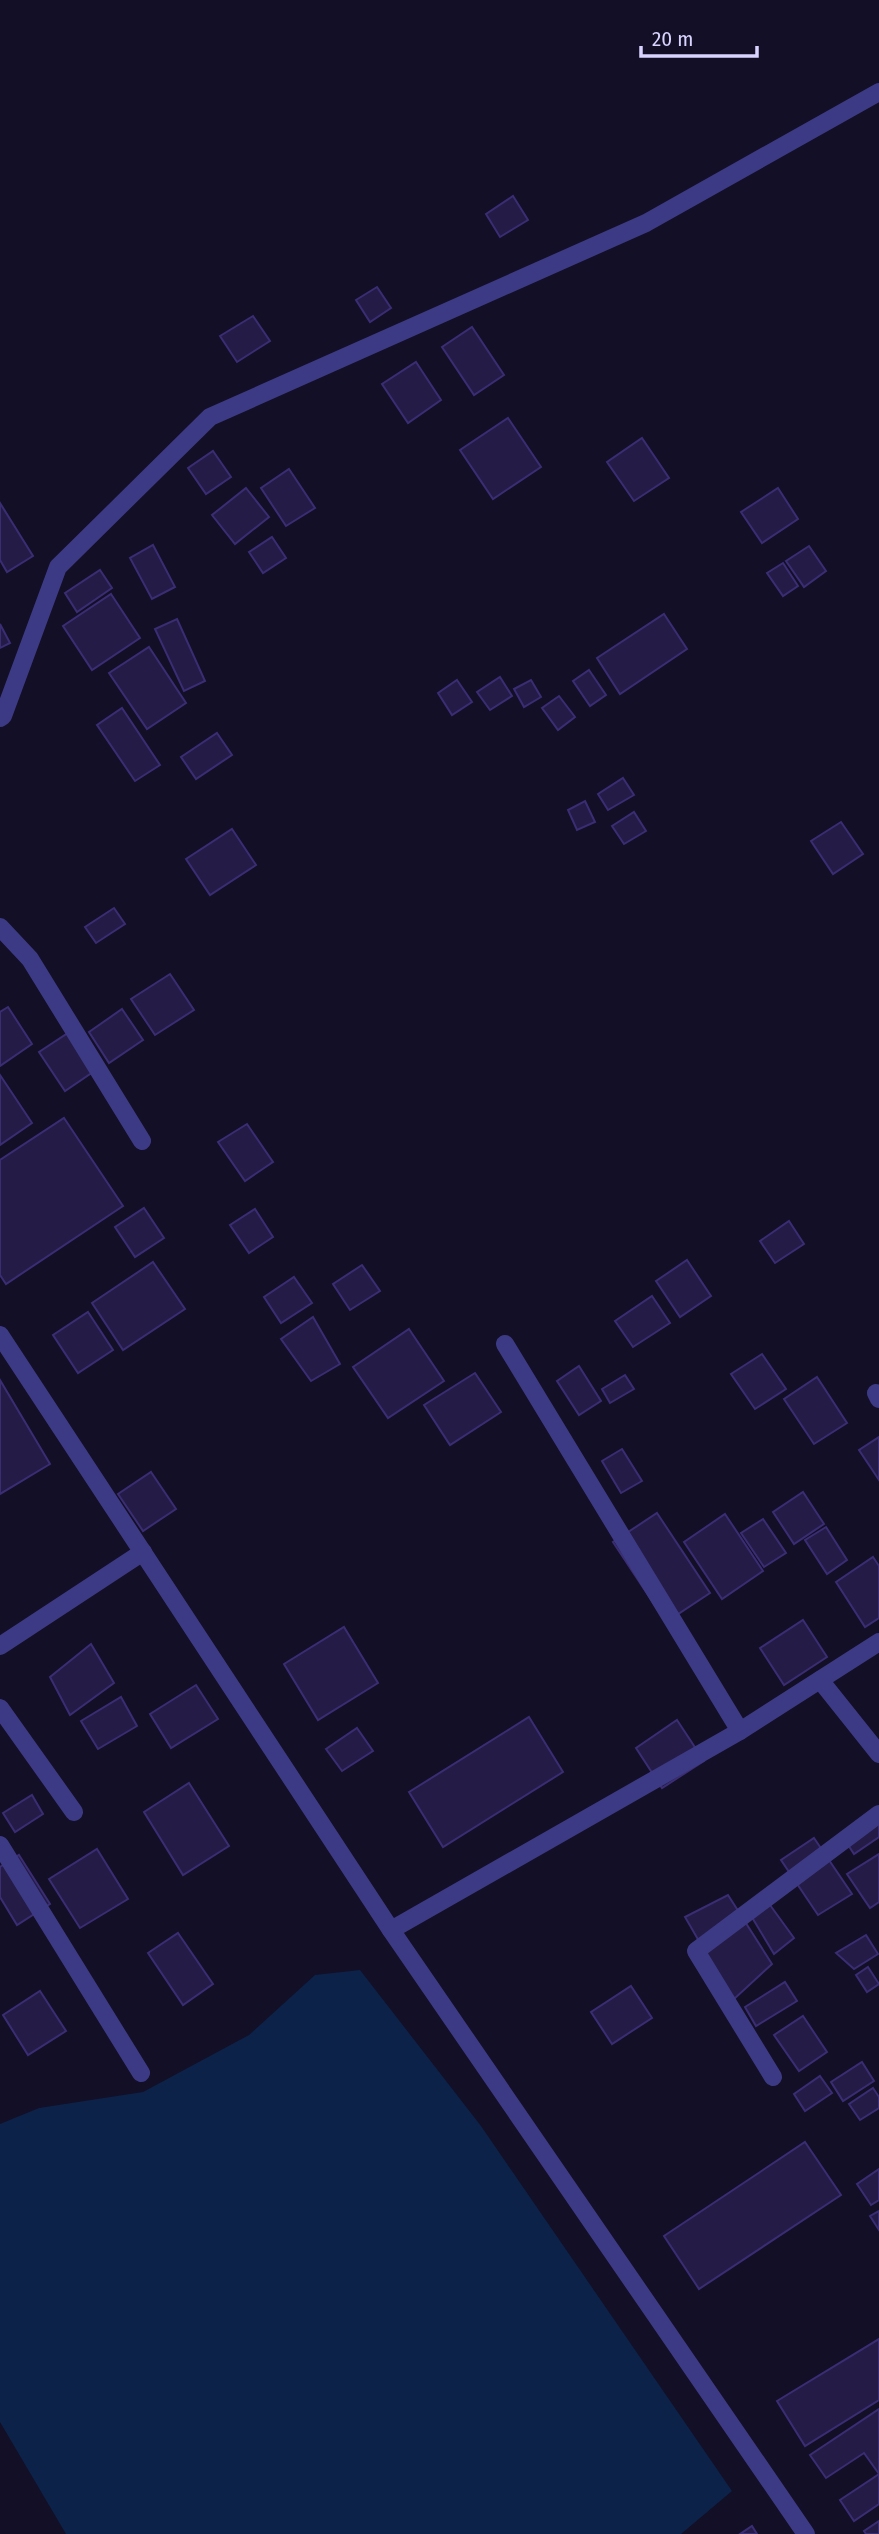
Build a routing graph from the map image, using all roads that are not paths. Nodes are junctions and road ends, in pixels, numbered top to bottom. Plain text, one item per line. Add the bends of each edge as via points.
1 (879, 93) edge
2 (0, 718) edge
3 (0, 927) edge
4 (142, 1141) dead end
5 (0, 1335) edge
6 (505, 1344) dead end
7 (143, 1552) junction
8 (879, 1642) edge
9 (0, 1646) edge
10 (820, 1680) junction
11 (0, 1708) edge
12 (740, 1731) junction
13 (879, 1754) edge
14 (74, 1812) dead end
15 (879, 1814) edge
16 (0, 1845) edge
17 (391, 1930) junction
18 (141, 2073) dead end
19 (773, 2077) dead end
20 (806, 2534) edge

1 - 2 street via 646,223 211,417 58,567
3 - 4 street via 30,959
5 - 7 street
6 - 12 street
7 - 9 street
7 - 17 street
8 - 10 street
10 - 12 street
10 - 13 street
11 - 14 street
12 - 17 street
15 - 19 street via 696,1951
16 - 18 street
17 - 20 street

